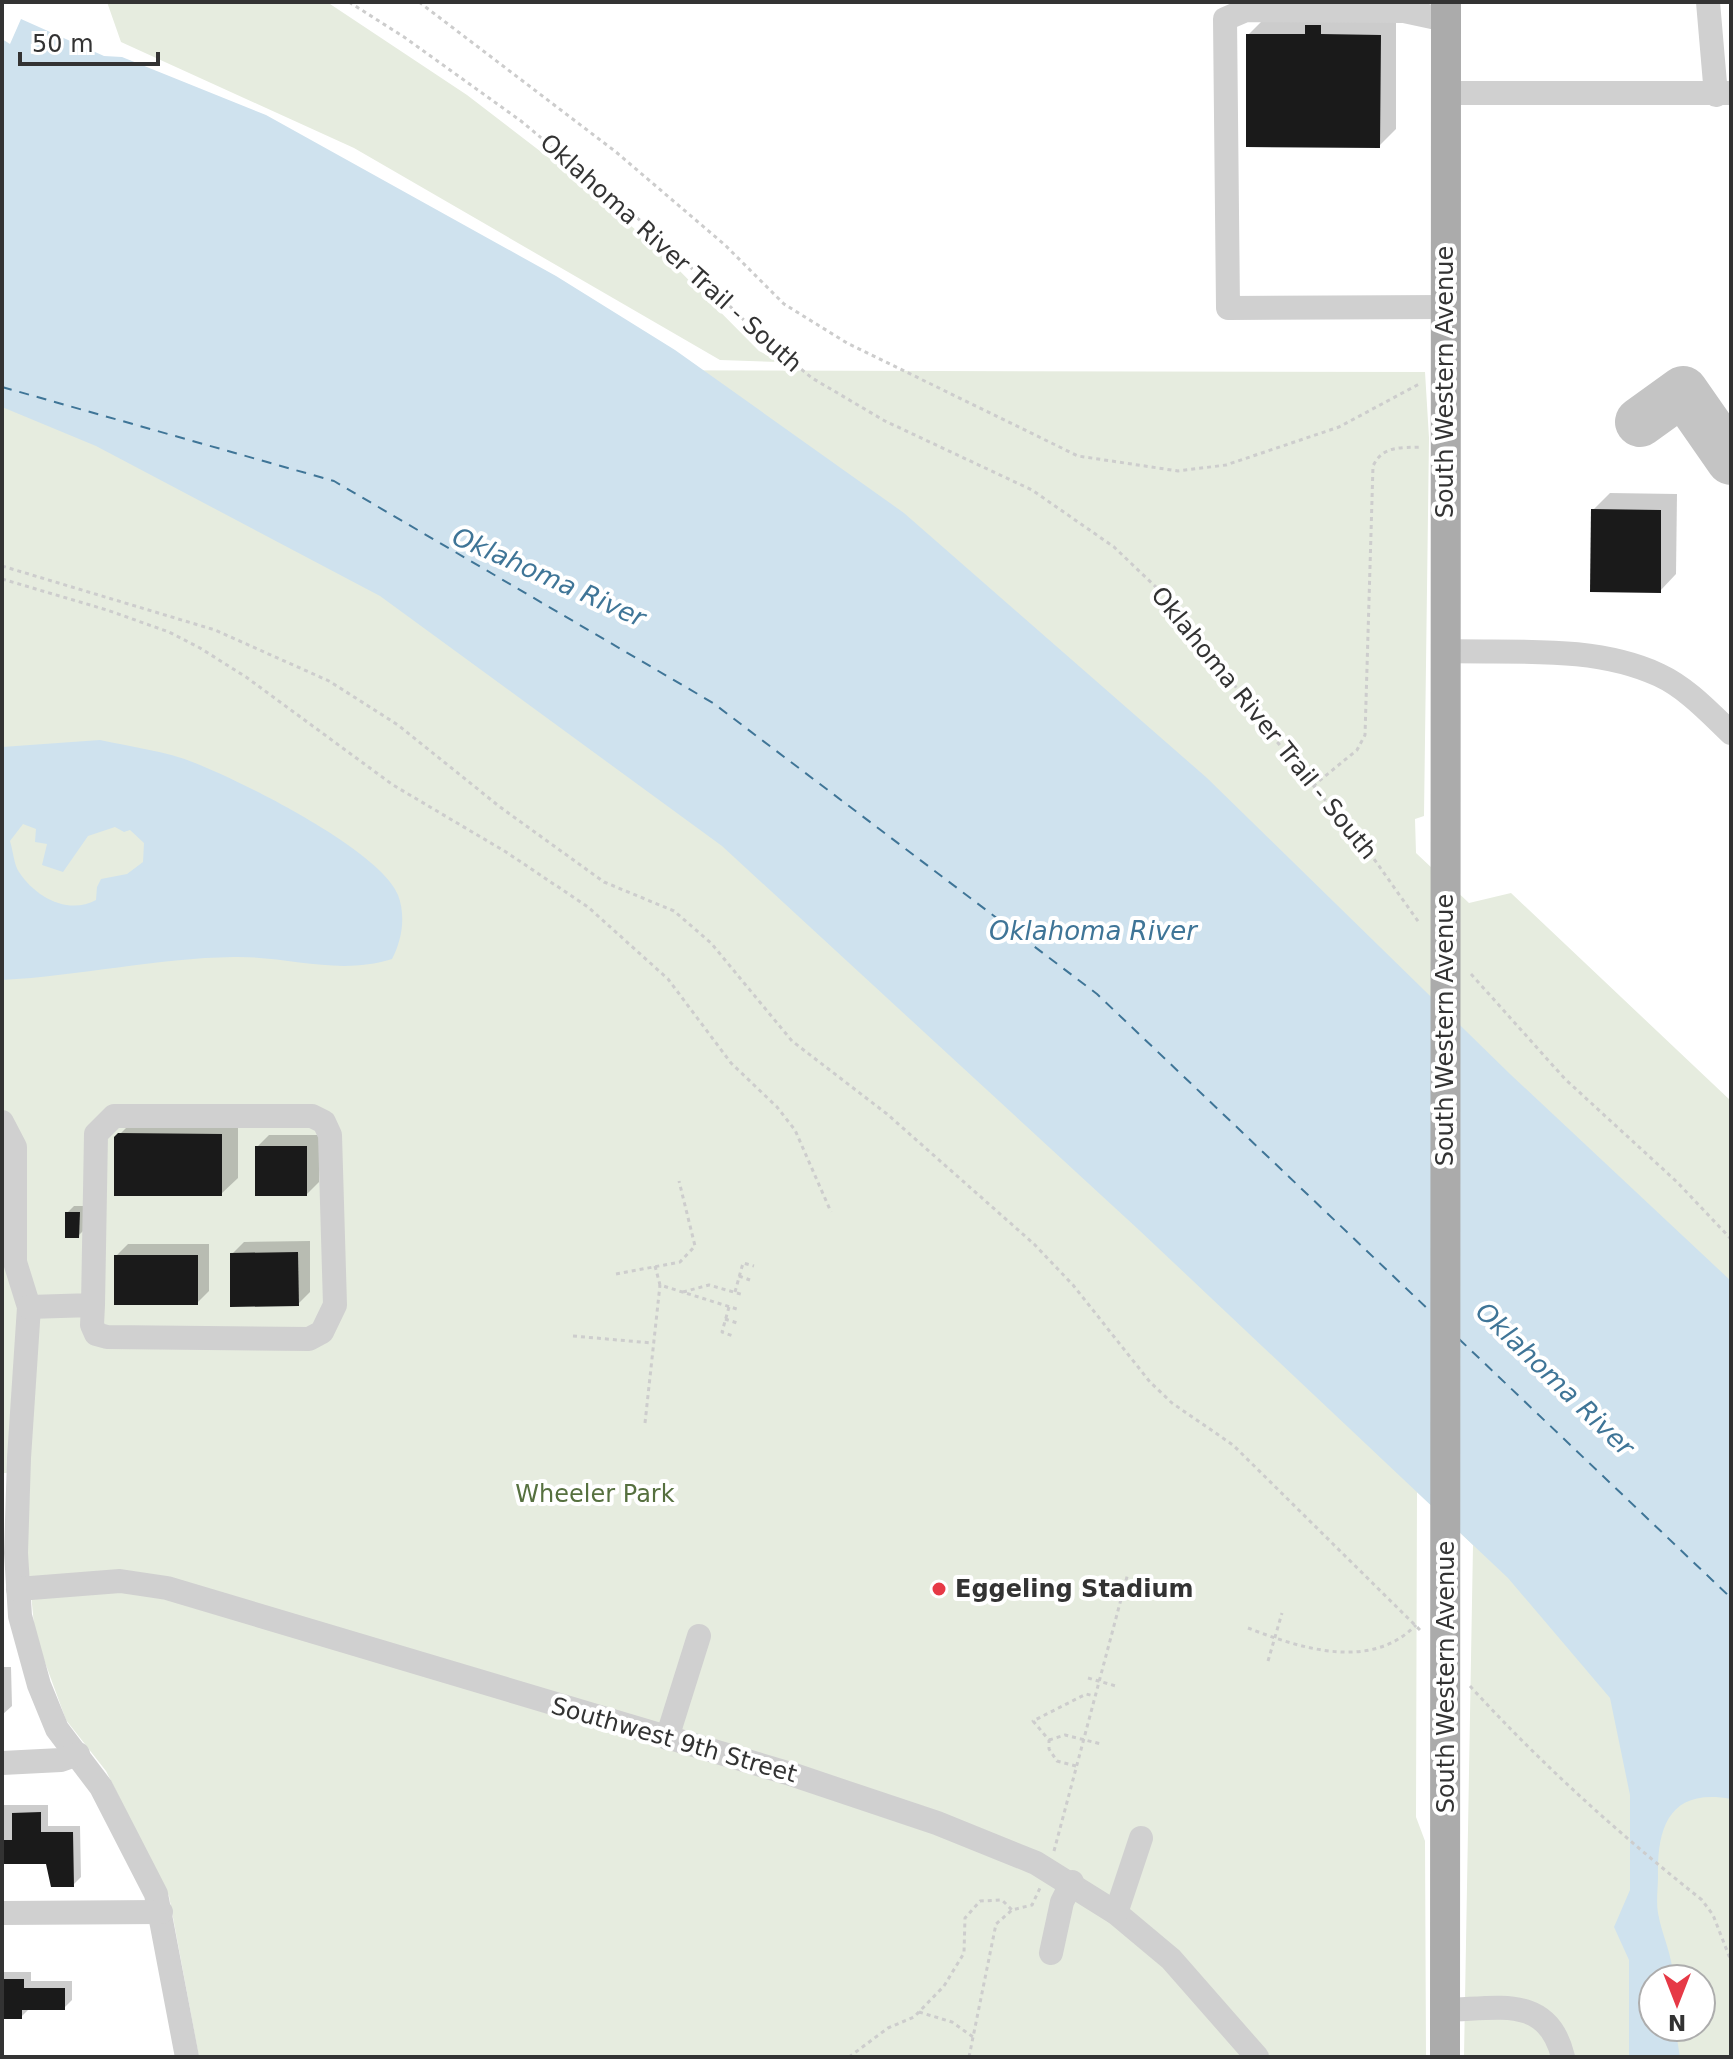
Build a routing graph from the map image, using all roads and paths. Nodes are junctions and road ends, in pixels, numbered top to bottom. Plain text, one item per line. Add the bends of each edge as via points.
1 (349, 2) edge
2 (419, 2) edge
3 (1708, 2) edge
4 (1446, 11) edge
5 (1446, 93) junction
6 (1724, 94) edge
7 (1446, 307) junction
8 (1445, 370) junction
9 (1424, 461) dead end
10 (2, 566) edge
11 (2, 579) edge
12 (1445, 651) junction
13 (1731, 733) edge
14 (1313, 786) junction
15 (1425, 928) dead end
16 (1463, 967) dead end
17 (2, 1122) edge
18 (679, 1181) dead end
19 (831, 1212) dead end
20 (1731, 1239) edge
21 (655, 1266) junction
22 (754, 1266) dead end
23 (616, 1274) dead end
24 (739, 1276) junction
25 (750, 1280) dead end
26 (660, 1285) junction
27 (683, 1292) junction
28 (735, 1293) junction
29 (744, 1295) dead end
30 (93, 1305) junction
31 (729, 1307) junction
32 (740, 1310) dead end
33 (28, 1316) junction
34 (725, 1319) junction
35 (737, 1323) dead end
36 (573, 1336) dead end
37 (733, 1336) dead end
38 (652, 1343) junction
39 (645, 1423) dead end
40 (10, 1484) edge
41 (1128, 1573) dead end
42 (18, 1589) junction
43 (1282, 1613) dead end
44 (1416, 1625) junction
45 (1248, 1628) dead end
46 (699, 1636) dead end
47 (1425, 1636) dead end
48 (1275, 1637) junction
49 (1268, 1661) dead end
50 (1088, 1678) dead end
51 (1463, 1678) dead end
52 (1099, 1681) junction
53 (1116, 1686) dead end
54 (1095, 1697) junction
55 (667, 1738) junction
56 (1049, 1740) junction
57 (1083, 1740) junction
58 (1101, 1744) dead end
59 (78, 1754) junction
60 (2, 1763) edge
61 (1076, 1766) junction
62 (1141, 1838) dead end
63 (1048, 1870) junction
64 (1072, 1882) junction
65 (1012, 1910) junction
66 (161, 1912) junction
67 (2, 1913) edge
68 (1116, 1913) junction
69 (1051, 1953) dead end
70 (1731, 1961) edge
71 (1445, 2010) junction
72 (919, 2012) junction
73 (973, 2037) junction
74 (187, 2057) edge
75 (849, 2057) edge
76 (969, 2057) edge
77 (1257, 2057) edge
78 (1445, 2057) edge
79 (1563, 2057) edge

1 - 14 path, Oklahoma River Trail - South via 521,121 660,237 757,333 812,378 885,421 1032,490 1114,547 1180,610
2 - 8 path via 616,152 725,245 784,304 847,343 1078,456 1178,471 1226,465 1339,427
3 - 6 street
4 - 5 main road, South Western Avenue
4 - 7 street via 1246,10 1225,19 1228,308
5 - 6 street
5 - 7 main road, South Western Avenue
7 - 8 main road, South Western Avenue
8 - 12 main road, South Western Avenue
9 - 14 path via 1424,447 1391,448 1373,466 1365,735 1357,750
10 - 44 path via 215,630 329,681 398,725 604,882 674,911 711,943 792,1041 887,1114 1034,1244 1150,1382 1233,1445
11 - 19 path via 107,610 200,648 393,785 588,907 668,979 731,1063 777,1107 795,1130
12 - 13 street via 1593,656 1630,663 1662,676 1700,702
12 - 71 main road, South Western Avenue
14 - 15 path, Oklahoma River Trail - South
16 - 20 path via 1565,1079
17 - 33 street via 15,1147 15,1262
18 - 21 path via 695,1246 680,1262
21 - 23 path
21 - 26 path
22 - 24 path via 743,1263
24 - 25 path
24 - 28 path
26 - 27 path
26 - 38 path
27 - 28 path via 709,1285
27 - 31 path
28 - 29 path
30 - 30 street via 92,1325 96,1334 107,1337 309,1339 322,1332 335,1305 330,1135 324,1122 312,1116 114,1116 105,1122 96,1134
30 - 33 street
31 - 32 path
31 - 34 path
33 - 40 street
34 - 35 path
34 - 37 path via 722,1332
36 - 38 path
38 - 39 path
40 - 42 street
41 - 52 path
42 - 55 street, Southwest 9th Street via 120,1581 167,1588
42 - 59 street via 23,1631 46,1703 57,1729
43 - 48 path
44 - 47 path
44 - 48 path via 1391,1645 1356,1653
45 - 48 path
46 - 55 street
48 - 49 path
50 - 52 path
51 - 70 path via 1603,1819 1708,1906
52 - 53 path
52 - 54 path
54 - 56 path via 1086,1694 1033,1721
54 - 57 path
55 - 63 street, Southwest 9th Street via 937,1823
56 - 57 path via 1065,1735
56 - 61 path via 1057,1761
57 - 58 path
57 - 61 path
59 - 60 street
59 - 66 street via 119,1818
61 - 63 path
62 - 68 street
63 - 64 street, Southwest 9th Street
63 - 65 path via 1032,1905
64 - 68 street, Southwest 9th Street
64 - 69 street
65 - 72 path via 1002,1900 980,1901 965,1918 964,1953 944,1986
65 - 73 path via 996,1924
66 - 67 street
66 - 74 street
68 - 77 street, Southwest 9th Street via 1198,1986
71 - 78 main road, South Western Avenue
71 - 79 street via 1536,2012 1551,2025
72 - 73 path via 952,2022
72 - 75 path
73 - 76 path

